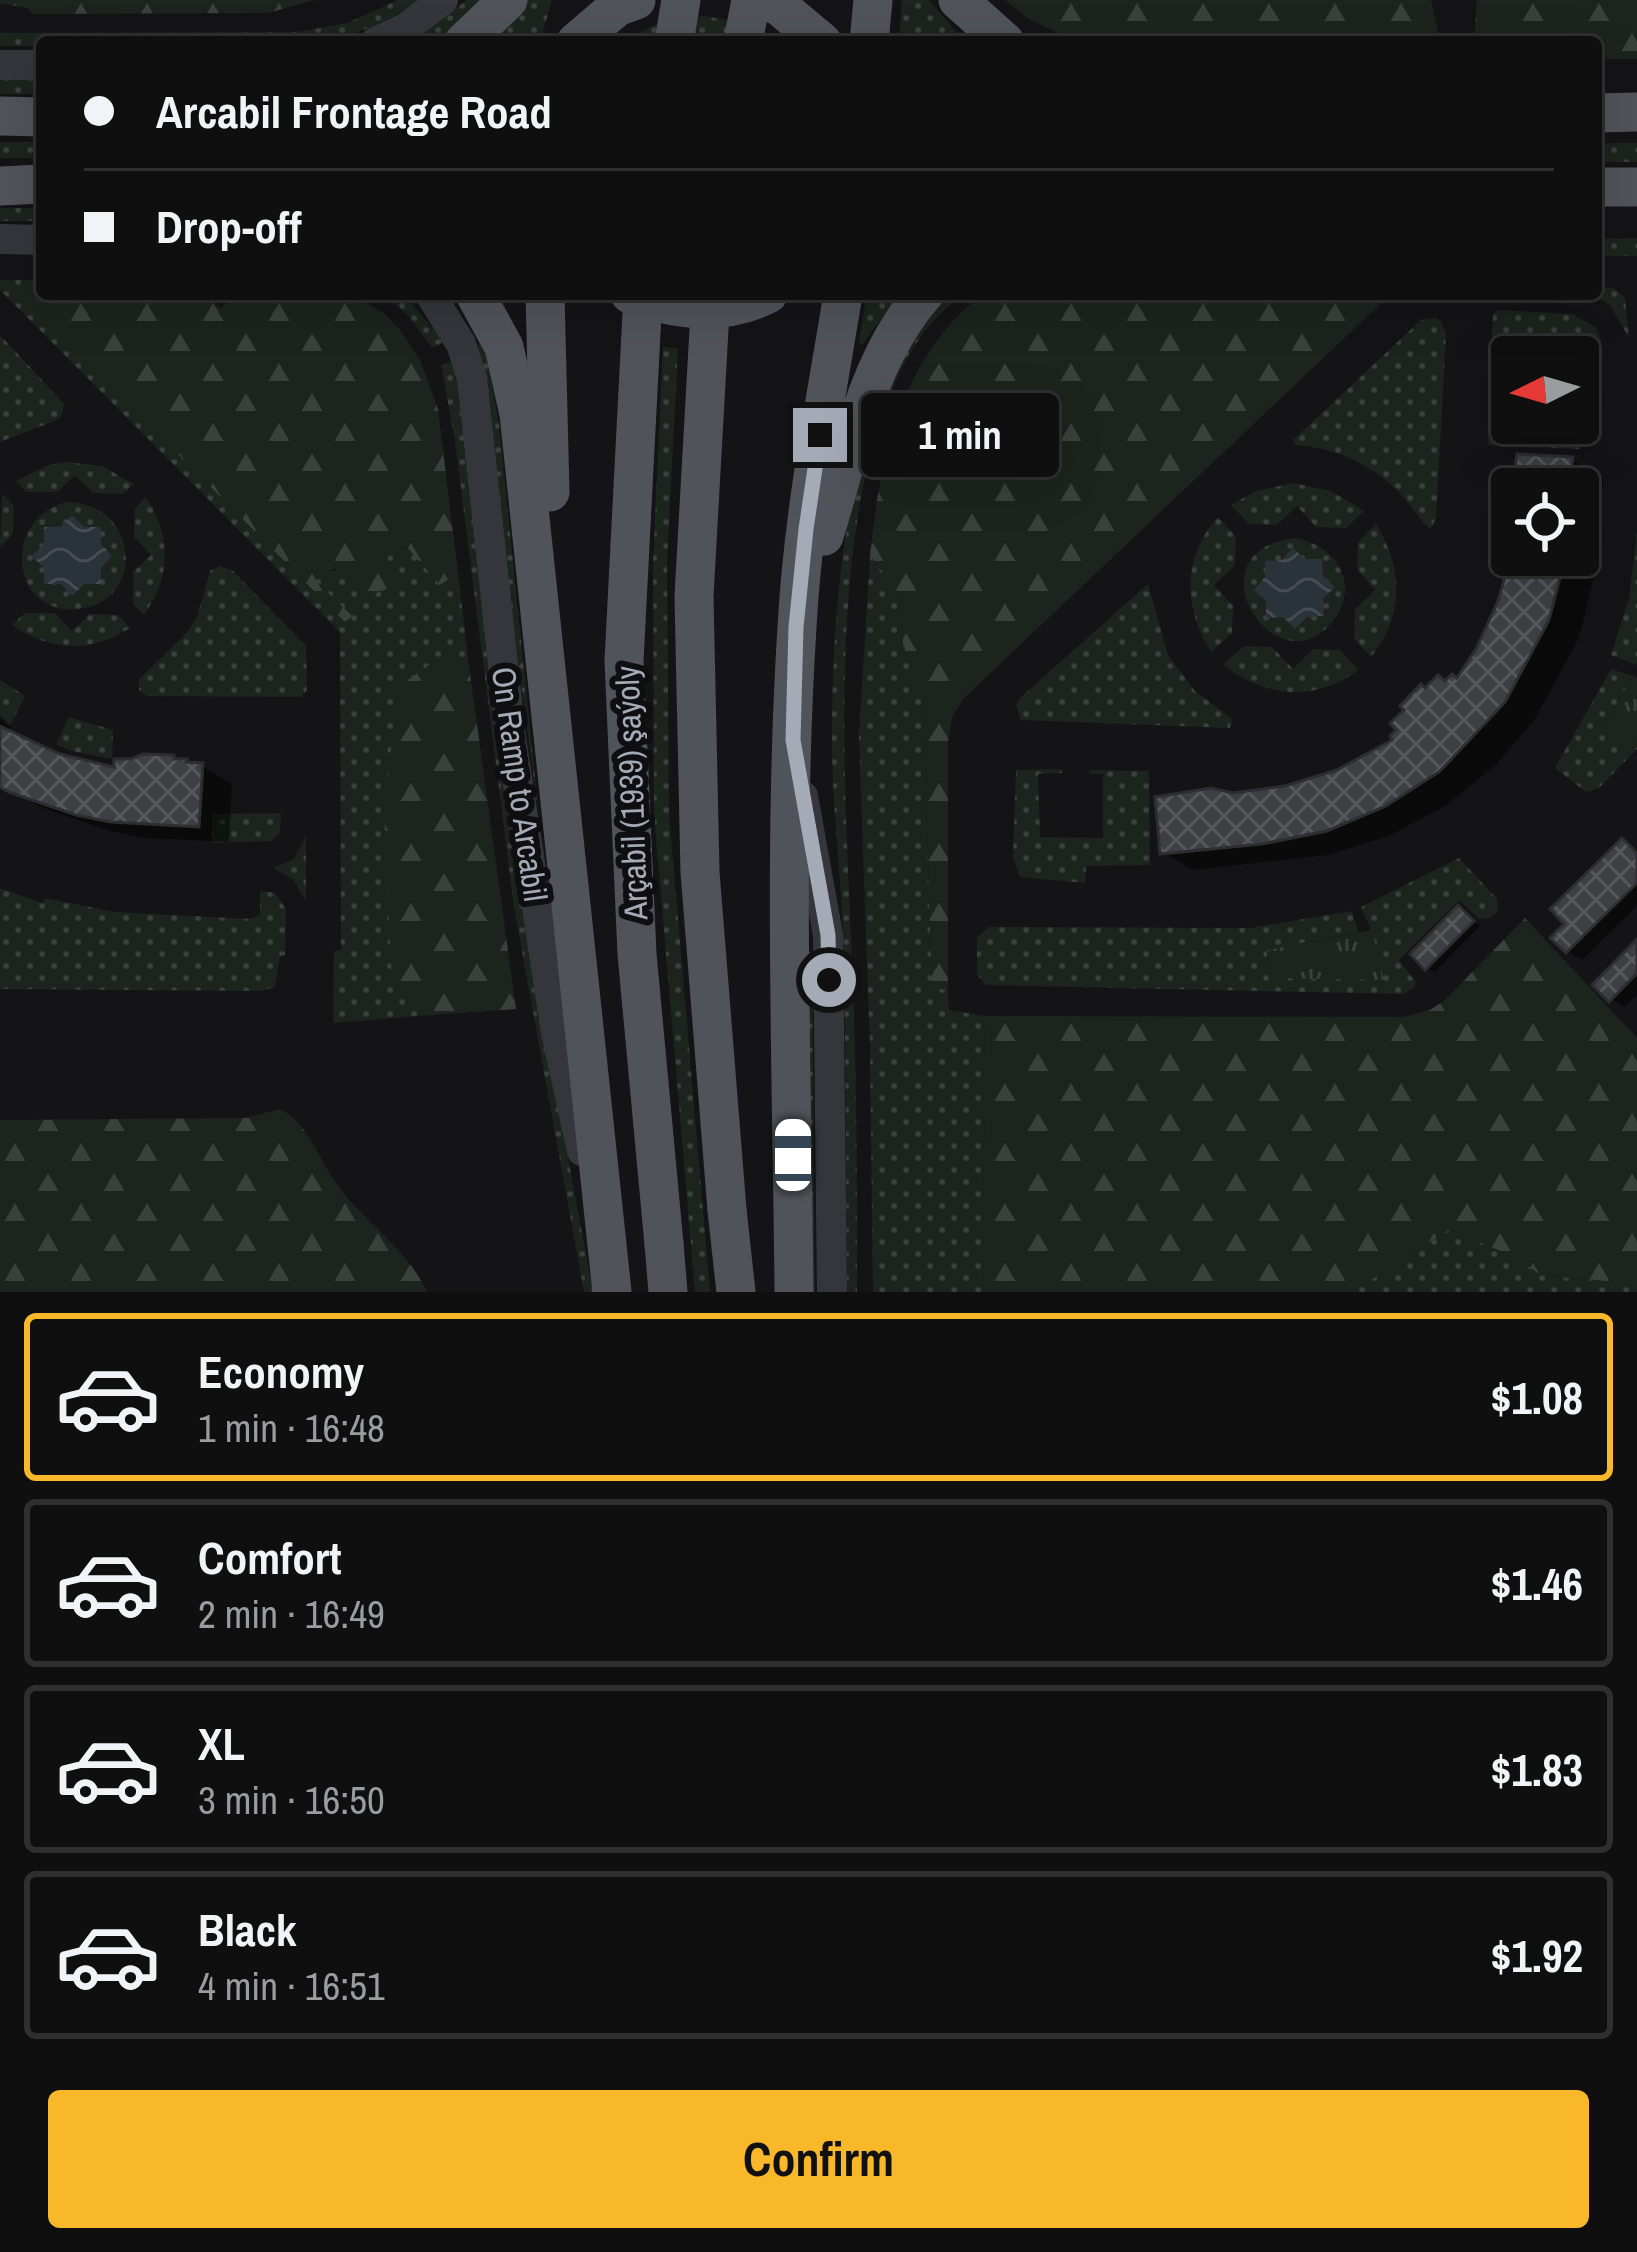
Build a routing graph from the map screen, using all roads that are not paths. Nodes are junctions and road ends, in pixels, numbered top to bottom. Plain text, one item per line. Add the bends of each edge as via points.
1 (443, 0) edge
2 (508, 0) edge
3 (574, 0) edge
4 (636, 0) edge
5 (680, 0) edge
6 (751, 0) edge
7 (763, 0) edge
8 (874, 0) edge
9 (958, 0) edge
10 (387, 36) edge
11 (470, 36) edge
12 (575, 36) edge
13 (582, 36) edge
14 (675, 36) edge
15 (744, 36) edge
16 (816, 36) edge
17 (870, 36) edge
18 (998, 36) edge
19 (0, 65) edge
20 (36, 65) edge
21 (1637, 112) edge
22 (1602, 113) edge
23 (0, 116) edge
24 (36, 116) edge
25 (36, 184) edge
26 (0, 186) edge
27 (1637, 187) edge
28 (1602, 188) edge
29 (0, 239) edge
30 (36, 240) edge
31 (433, 300) edge
32 (478, 300) edge
33 (544, 300) edge
34 (643, 300) edge
35 (647, 300) edge
36 (711, 300) edge
37 (748, 300) edge
38 (842, 300) edge
39 (919, 300) edge
40 (796, 627) junction
41 (793, 740) junction
42 (553, 753) junction
43 (611, 1285) edge
44 (668, 1292) edge
45 (736, 1292) edge
46 (794, 1292) edge
47 (832, 1292) edge

1 - 10 street
2 - 11 main road
3 - 12 main road
4 - 13 main road
5 - 14 main road
6 - 15 main road
7 - 16 main road
8 - 17 main road
9 - 18 main road
19 - 20 street
21 - 22 main road
23 - 24 main road
25 - 26 main road
27 - 28 main road
29 - 30 street
31 - 43 street, On Ramp to Arcabil via 472,378 511,738 552,1009
32 - 42 main road via 505,347 519,414
33 - 42 main road
34 - 44 main road, Arçabil (1939) şaýoly, bridge via 624,661 637,954
35 - 37 main road via 716,310
36 - 45 main road, Arçabil (1939) şaýoly, bridge via 694,619 700,872
38 - 40 main road
39 - 40 main road via 860,413
40 - 41 main road
41 - 46 main road
41 - 47 street via 828,935
42 - 43 main road

